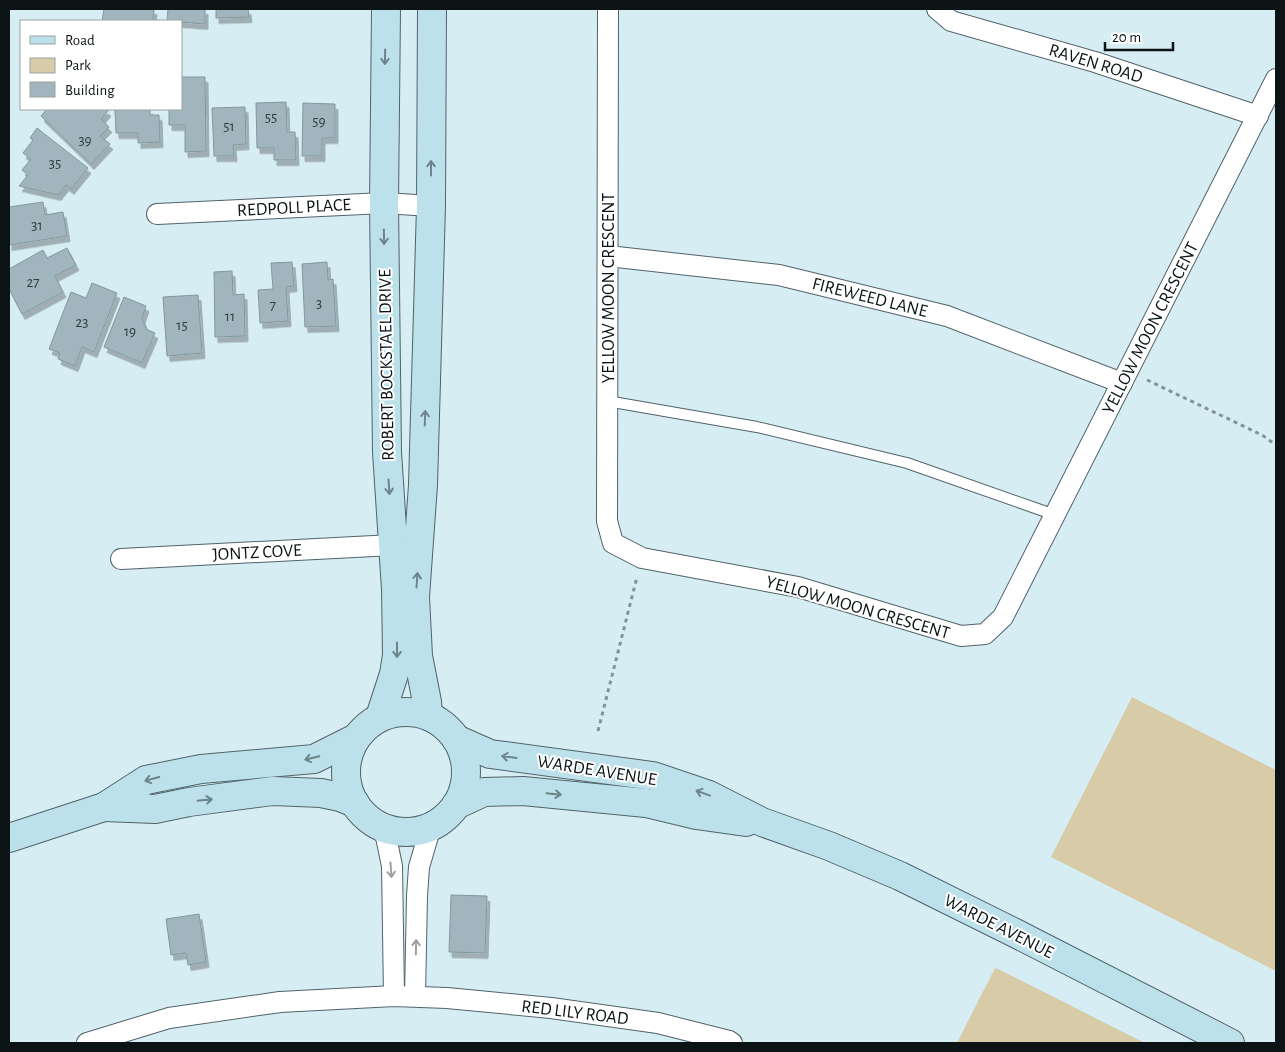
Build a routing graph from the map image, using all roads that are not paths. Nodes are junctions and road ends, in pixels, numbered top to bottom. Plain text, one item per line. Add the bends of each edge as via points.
1 (386, 9) edge
2 (432, 9) edge
3 (608, 9) edge
4 (937, 9) edge
5 (1276, 80) edge
6 (1258, 116) junction
7 (384, 203) junction
8 (431, 206) junction
9 (157, 214) dead end
10 (608, 256) junction
11 (1125, 377) junction
12 (607, 401) junction
13 (1055, 515) junction
14 (393, 546) junction
15 (121, 559) dead end
16 (428, 716) junction
17 (380, 717) junction
18 (356, 738) junction
19 (456, 738) junction
20 (355, 803) junction
21 (456, 805) junction
22 (104, 807) junction
23 (762, 822) junction
24 (378, 824) junction
25 (430, 826) junction
26 (9, 838) edge
27 (394, 996) junction
28 (415, 996) junction
29 (87, 1043) edge
30 (732, 1043) edge
31 (1230, 1043) edge

1 -> 7 street, ROBERT BOCKSTAEL DRIVE
8 -> 2 street, ROBERT BOCKSTAEL DRIVE
3 - 10 street, YELLOW MOON CRESCENT
4 - 6 street, RAVEN ROAD via 951,21 1096,62
5 - 6 street, YELLOW MOON CRESCENT
6 - 11 street, YELLOW MOON CRESCENT
7 - 8 street, REDPOLL PLACE
7 - 9 street, REDPOLL PLACE
7 -> 14 street, ROBERT BOCKSTAEL DRIVE via 386,452
16 -> 8 street, ROBERT BOCKSTAEL DRIVE via 418,656 416,597 424,485
10 - 11 street, FIREWEED LANE via 779,275 947,316
10 - 12 street, YELLOW MOON CRESCENT
11 - 13 street, YELLOW MOON CRESCENT
12 - 13 lane via 757,426 907,463
12 - 13 street, YELLOW MOON CRESCENT via 607,521 613,543 642,558 798,587 961,636 977,635 985,634 1003,617
14 - 15 street, JONTZ COVE
14 -> 17 street, ROBERT BOCKSTAEL DRIVE via 397,655
16 - 17 street via 403,712
16 - 19 street via 444,725
17 - 18 street
18 - 20 street via 347,758 347,781
18 -> 22 street via 314,759 201,769 146,780
19 - 21 street via 466,765 466,779
23 -> 19 street, WARDE AVENUE via 709,796 653,776 490,754
22 -> 20 street via 155,809 272,791 321,793
20 - 24 street
21 -> 23 street, WARDE AVENUE via 484,792 523,790 646,803 738,822
21 - 25 street via 444,818
22 - 26 street
23 - 31 street, WARDE AVENUE via 900,876
24 - 25 street via 395,830 413,831
24 -> 27 street via 386,837 392,866
28 -> 25 street via 419,867
27 - 28 street, RED LILY ROAD
27 - 29 street, RED LILY ROAD via 280,1002 169,1018
28 - 30 street, RED LILY ROAD via 550,1008 658,1023

